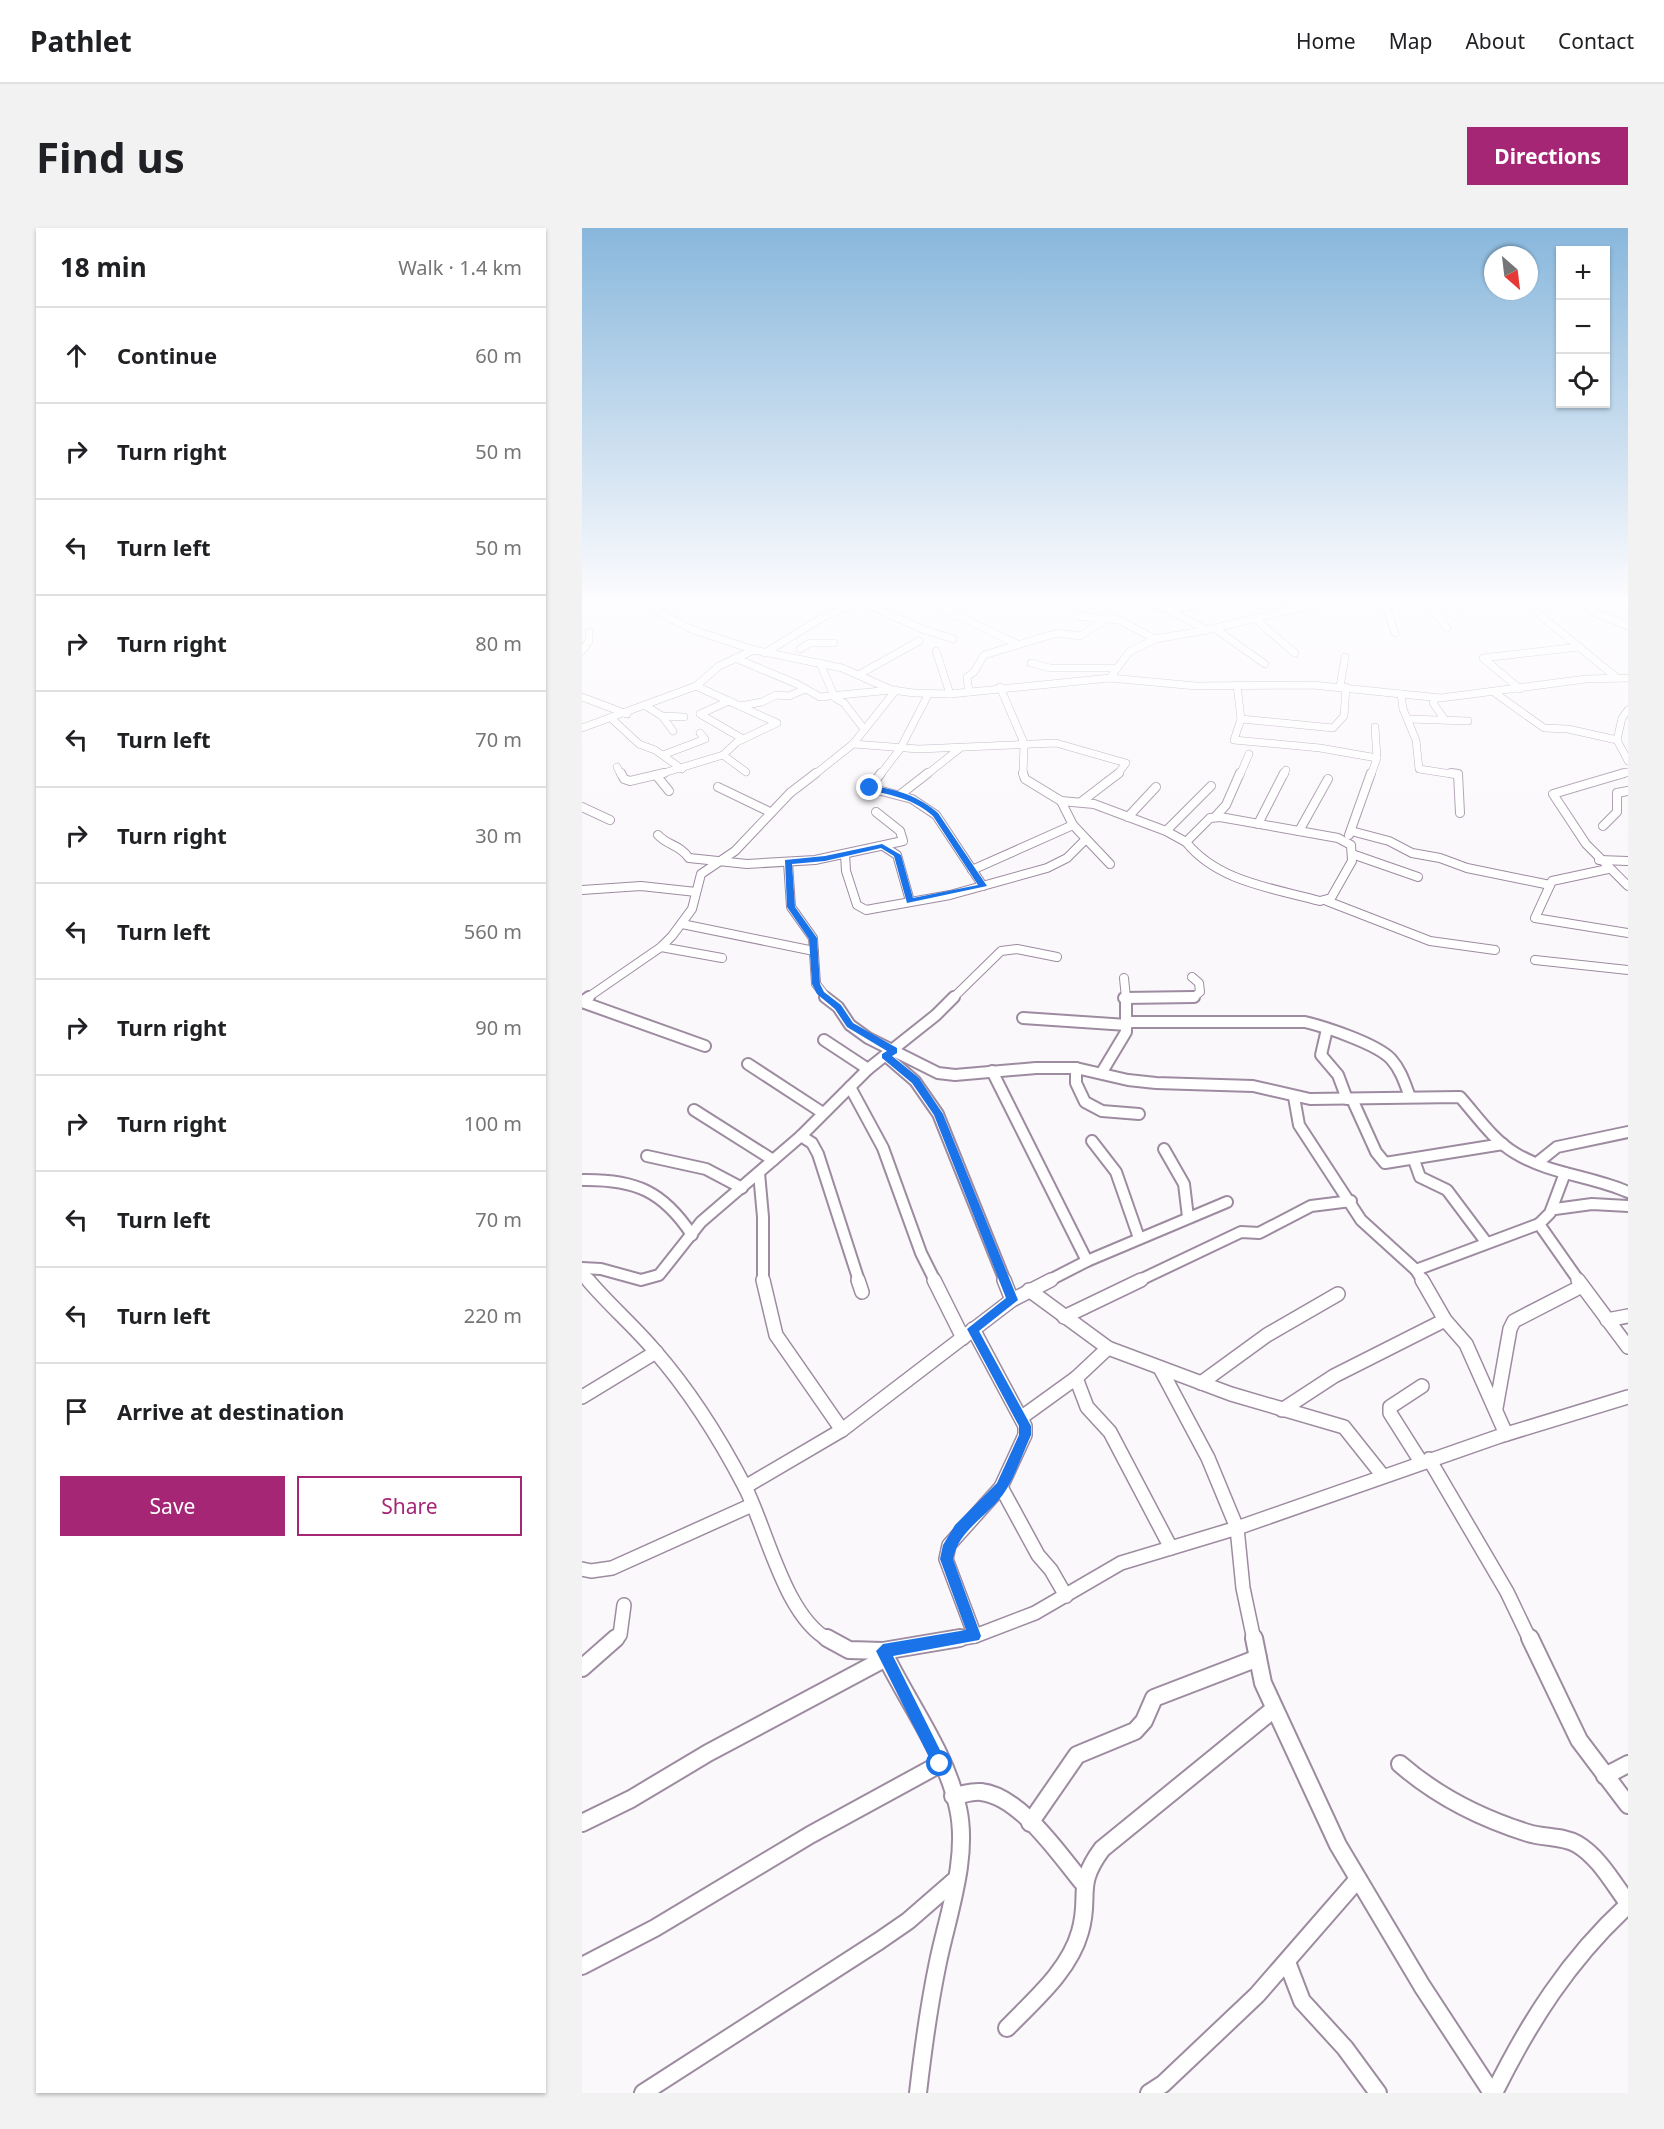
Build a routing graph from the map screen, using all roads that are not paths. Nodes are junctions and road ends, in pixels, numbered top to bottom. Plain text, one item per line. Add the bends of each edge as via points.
1 (796, 684) edge
2 (830, 684) edge
3 (881, 684) edge
4 (947, 684) edge
5 (968, 684) edge
6 (1036, 684) edge
7 (1166, 684) edge
8 (1514, 684) edge
9 (1553, 684) edge
10 (1237, 685) junction
11 (696, 686) joint
12 (1000, 687) junction
13 (1343, 687) junction
14 (805, 688) junction
15 (1520, 689) junction
16 (894, 690) junction
17 (969, 692) junction
18 (1495, 693) junction
19 (928, 694) junction
20 (950, 694) junction
21 (1401, 694) junction
22 (835, 696) junction
23 (582, 697) edge
24 (1436, 698) junction
25 (729, 701) junction
26 (646, 706) junction
27 (740, 706) junction
28 (1628, 710) edge
29 (627, 714) junction
30 (662, 716) junction
31 (684, 717) dead end
32 (612, 719) junction
33 (1240, 719) junction
34 (1409, 719) junction
35 (1445, 720) junction
36 (1468, 721) dead end
37 (1375, 727) dead end
38 (582, 728) edge
39 (864, 729) junction
40 (673, 731) dead end
41 (700, 733) dead end
42 (742, 739) junction
43 (1617, 740) junction
44 (853, 744) junction
45 (1025, 745) junction
46 (900, 749) junction
47 (959, 749) junction
48 (663, 754) junction
49 (723, 754) junction
50 (1249, 754) dead end
51 (1627, 757) edge
52 (1377, 758) junction
53 (617, 767) dead end
54 (682, 769) junction
55 (1286, 770) dead end
56 (746, 772) dead end
57 (656, 775) junction
58 (1627, 775) edge
59 (1328, 779) dead end
60 (1210, 786) dead end
61 (718, 787) dead end
62 (1156, 787) dead end
63 (669, 791) dead end
64 (1628, 791) edge
65 (901, 794) junction
66 (1061, 801) junction
67 (1081, 802) junction
68 (582, 807) edge
69 (770, 812) junction
70 (876, 812) dead end
71 (1460, 813) dead end
72 (1128, 817) junction
73 (1215, 817) junction
74 (610, 820) dead end
75 (1258, 824) junction
76 (1073, 825) junction
77 (1603, 826) dead end
78 (1166, 831) junction
79 (1299, 831) junction
80 (1351, 831) junction
81 (658, 835) dead end
82 (1084, 840) junction
83 (1346, 841) junction
84 (1186, 842) junction
85 (882, 846) junction
86 (845, 854) junction
87 (1352, 854) junction
88 (1599, 860) junction
89 (1628, 861) edge
90 (718, 862) junction
91 (788, 862) junction
92 (1110, 864) dead end
93 (1608, 869) junction
94 (972, 870) junction
95 (1418, 877) dead end
96 (1550, 885) junction
97 (983, 886) junction
98 (1628, 886) edge
99 (582, 890) edge
100 (696, 892) junction
101 (910, 901) junction
102 (1327, 902) junction
103 (682, 924) junction
104 (1628, 933) edge
105 (661, 947) junction
106 (814, 951) junction
107 (1495, 951) dead end
108 (1057, 957) dead end
109 (722, 958) dead end
110 (1535, 960) dead end
111 (1628, 970) edge
112 (1192, 977) dead end
113 (1124, 978) dead end
114 (1124, 998) junction
115 (582, 1002) edge
116 (1023, 1018) dead end
117 (1127, 1024) junction
118 (1327, 1029) junction
119 (824, 1040) dead end
120 (705, 1046) dead end
121 (890, 1053) junction
122 (748, 1064) dead end
123 (1076, 1068) junction
124 (868, 1070) junction
125 (992, 1071) junction
126 (1102, 1072) junction
127 (850, 1087) junction
128 (1294, 1097) junction
129 (1410, 1097) junction
130 (1349, 1099) junction
131 (694, 1110) dead end
132 (824, 1113) junction
133 (1138, 1114) dead end
134 (1628, 1132) edge
135 (801, 1136) junction
136 (1092, 1141) dead end
137 (1503, 1144) junction
138 (1164, 1149) dead end
139 (647, 1156) dead end
140 (773, 1160) junction
141 (1414, 1160) junction
142 (1537, 1163) junction
143 (759, 1173) junction
144 (1565, 1173) junction
145 (582, 1180) edge
146 (742, 1188) junction
147 (1628, 1192) edge
148 (1350, 1201) junction
149 (1227, 1202) dead end
150 (1628, 1206) edge
151 (1555, 1209) junction
152 (1188, 1217) junction
153 (1539, 1224) junction
154 (692, 1235) junction
155 (1139, 1238) junction
156 (1486, 1242) junction
157 (1087, 1261) junction
158 (1416, 1270) junction
159 (583, 1274) edge
160 (1582, 1286) junction
161 (1029, 1290) junction
162 (862, 1292) dead end
163 (1338, 1294) dead end
164 (1012, 1300) junction
165 (1628, 1316) edge
166 (1064, 1317) junction
167 (1444, 1320) junction
168 (1607, 1320) junction
169 (968, 1334) junction
170 (1628, 1347) edge
171 (1108, 1348) junction
172 (656, 1352) junction
173 (1160, 1368) junction
174 (1076, 1378) junction
175 (1202, 1383) junction
176 (1422, 1386) dead end
177 (582, 1397) edge
178 (1628, 1398) edge
179 (1496, 1408) junction
180 (1282, 1410) junction
181 (1022, 1417) junction
182 (842, 1430) junction
183 (1506, 1434) junction
184 (1425, 1461) junction
185 (1383, 1476) junction
186 (745, 1487) junction
187 (1001, 1487) junction
188 (752, 1505) junction
189 (1237, 1528) junction
190 (1171, 1548) junction
191 (582, 1569) edge
192 (1066, 1596) junction
193 (624, 1605) dead end
194 (975, 1636) junction
195 (884, 1654) junction
196 (1258, 1658) junction
197 (582, 1668) edge
198 (1274, 1709) junction
199 (940, 1764) junction
200 (1400, 1764) dead end
201 (1628, 1764) edge
202 (1605, 1776) junction
203 (953, 1796) junction
204 (1628, 1805) edge
205 (582, 1823) edge
206 (1030, 1823) junction
207 (1358, 1879) junction
208 (954, 1881) junction
209 (1082, 1882) junction
210 (1628, 1904) edge
211 (1287, 1962) junction
212 (582, 1966) edge
213 (1007, 2028) dead end
214 (643, 2093) edge
215 (918, 2093) edge
216 (1149, 2093) edge
217 (1378, 2093) edge
218 (1493, 2093) edge

1 - 14 street
2 - 22 street
3 - 16 street
4 - 20 street
5 - 17 street
6 - 12 street
7 - 10 street
8 - 15 street
9 - 15 street
10 - 13 street
10 - 33 street
11 - 25 street
11 - 26 street
12 - 17 street
12 - 45 street
13 - 21 street
13 - 33 street via 1347,702 1342,721 1333,728
14 - 22 street via 817,696
14 - 27 street via 791,695 776,695
15 - 18 street
16 - 19 street
16 - 22 street
16 - 39 street
17 - 20 street
18 - 24 street
18 - 43 street via 1544,728
19 - 20 street
19 - 46 street
21 - 24 street
21 - 34 street
22 - 39 street
23 - 29 street
24 - 35 street via 1433,703
25 - 27 street
25 - 42 street via 700,714
26 - 29 street
26 - 30 street
27 - 42 street via 777,723
28 - 43 street
29 - 32 street
30 - 31 street
30 - 40 street
32 - 38 street
32 - 48 street via 639,744
33 - 52 street via 1233,738 1236,741 1320,748
34 - 35 street
34 - 71 street via 1419,769 1460,776
35 - 36 street
37 - 52 street
39 - 44 street
41 - 48 street via 705,739
42 - 49 street
43 - 51 street
44 - 46 street
44 - 69 street
45 - 47 street
45 - 66 street via 1025,779
45 - 67 street via 1064,744 1126,763
46 - 47 street
46 - 65 street via 870,787
47 - 65 street
48 - 54 street
49 - 54 street
49 - 56 street
50 - 73 street via 1226,805
52 - 80 street
53 - 57 street via 626,781
54 - 57 street
55 - 75 street
57 - 63 street
58 - 88 street via 1553,794 1568,822
59 - 79 street
60 - 78 street
61 - 69 street
62 - 72 street
64 - 77 street via 1617,793 1617,812
65 - 94 street via 936,815
66 - 67 street
66 - 76 street
67 - 72 street
68 - 74 street
69 - 90 street via 735,851
70 - 85 street via 903,836 900,843
72 - 78 street
73 - 75 street
73 - 84 street
75 - 79 street
76 - 82 street
76 - 94 street
78 - 84 street
79 - 83 street
80 - 83 street
80 - 96 street via 1467,868
81 - 90 street via 663,841 681,847 689,858
82 - 92 street
82 - 97 street via 1058,864
83 - 87 street
84 - 102 street via 1204,860 1238,879
85 - 86 street
85 - 101 street via 897,855
86 - 91 street
86 - 101 street via 849,881 861,909
87 - 95 street
87 - 102 street via 1352,861
88 - 89 street
88 - 93 street
90 - 91 street
90 - 100 street via 701,874
91 - 106 street via 791,907 813,938
93 - 96 street via 1560,878
93 - 98 street
94 - 97 street
96 - 104 street via 1537,920
97 - 101 street
99 - 100 street via 641,886
100 - 103 street via 692,909
102 - 107 street via 1430,941
103 - 105 street
103 - 106 street
105 - 109 street
105 - 115 street
106 - 121 street via 816,984 821,994 838,1007 850,1025
108 - 121 street via 1017,949 1001,951 936,1015
110 - 111 street
112 - 114 street via 1199,983 1200,992 1194,997
113 - 114 street
114 - 117 street
115 - 120 street
116 - 117 street
117 - 118 street via 1305,1022
117 - 126 street via 1124,1040
118 - 129 street via 1393,1059
118 - 130 street via 1321,1055 1338,1075
119 - 124 street
121 - 124 street
121 - 125 street via 945,1075
121 - 164 street via 938,1114
122 - 132 street
123 - 125 street
123 - 126 street
123 - 133 street via 1075,1086 1087,1106
124 - 127 street
125 - 157 street
126 - 128 street via 1156,1083 1247,1085
127 - 132 street
127 - 169 street via 884,1148 921,1253
128 - 130 street
128 - 148 street via 1299,1125
129 - 130 street
129 - 137 street via 1464,1099
130 - 141 street via 1382,1160 1390,1164
131 - 140 street
132 - 135 street
134 - 142 street via 1557,1147
135 - 140 street
135 - 162 street via 812,1143 818,1154
136 - 155 street via 1116,1172
137 - 141 street
137 - 142 street
138 - 152 street via 1184,1184
139 - 146 street via 706,1169
140 - 143 street
141 - 156 street via 1420,1177 1447,1191
142 - 144 street
143 - 146 street
143 - 182 street via 763,1285 770,1317 776,1335
144 - 147 street
144 - 151 street
145 - 154 street via 615,1182 654,1194 673,1207
146 - 154 street via 701,1222
148 - 158 street via 1368,1229
148 - 166 street via 1311,1206 1259,1233 1241,1232
149 - 152 street
150 - 151 street via 1592,1204
151 - 153 street
152 - 155 street
153 - 156 street
153 - 160 street
154 - 159 street via 669,1265 650,1279 601,1269
155 - 157 street
156 - 158 street
157 - 161 street
158 - 167 street
159 - 172 street
160 - 168 street
160 - 179 street via 1514,1321
161 - 164 street
161 - 166 street
163 - 175 street via 1267,1335
164 - 169 street
165 - 168 street
166 - 171 street
167 - 179 street via 1466,1344
167 - 180 street via 1334,1377
168 - 170 street
169 - 181 street
169 - 182 street
171 - 173 street
171 - 174 street
172 - 177 street
172 - 186 street via 709,1426
173 - 175 street
173 - 189 street via 1208,1458
174 - 181 street
174 - 190 street via 1087,1407 1110,1432
175 - 180 street
176 - 184 street via 1390,1407 1390,1413
178 - 183 street
179 - 183 street
180 - 185 street via 1344,1427
181 - 187 street via 1025,1435
182 - 186 street
183 - 184 street
184 - 185 street
184 - 202 street via 1507,1592 1574,1731
185 - 189 street
186 - 188 street
187 - 192 street via 1038,1555
187 - 194 street via 960,1530 949,1545 946,1559
188 - 191 street via 612,1568
188 - 195 street via 795,1604 820,1635 849,1650
189 - 190 street
189 - 196 street via 1243,1588
190 - 192 street via 1110,1569
192 - 194 street via 1035,1613
193 - 197 street via 620,1635
194 - 195 street
195 - 199 street
195 - 205 street via 632,1799
196 - 198 street
196 - 206 street via 1154,1698 1135,1730 1077,1755
198 - 207 street
198 - 209 street via 1102,1849 1088,1866
199 - 203 street
199 - 212 street
200 - 210 street via 1423,1785 1471,1812 1534,1835 1565,1839 1577,1845
201 - 202 street
202 - 204 street
203 - 206 street via 980,1792 998,1797
203 - 208 street via 960,1825
206 - 209 street
207 - 211 street
207 - 218 street
208 - 214 street via 879,1941
208 - 215 street via 924,2037
209 - 213 street via 1082,1918 1073,1946 1060,1968
210 - 218 street via 1568,1966 1514,2049
211 - 216 street via 1163,2084
211 - 217 street via 1302,2001 1345,2048

